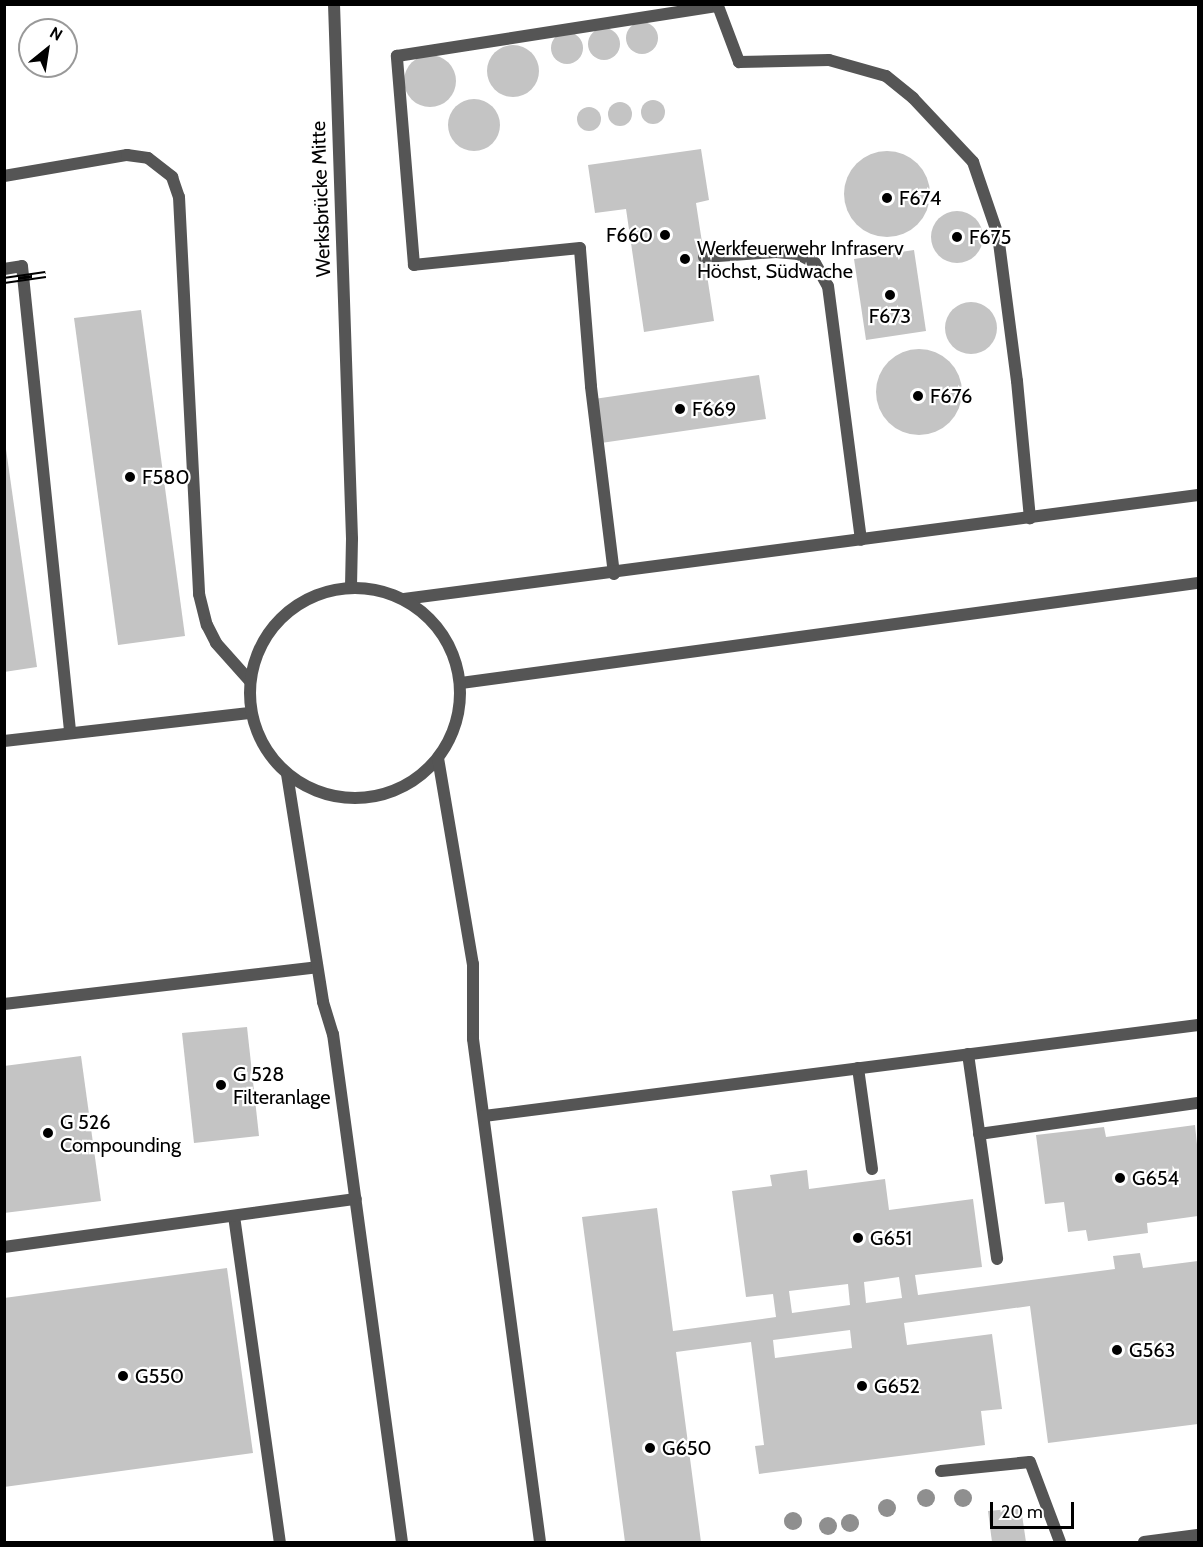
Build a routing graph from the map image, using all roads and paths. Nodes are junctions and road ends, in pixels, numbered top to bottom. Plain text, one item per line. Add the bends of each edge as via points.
1 (334, 4) edge
2 (4, 176) edge
3 (704, 257) dead end
4 (4, 269) edge
5 (1198, 495) edge
6 (1030, 518) junction
7 (861, 540) junction
8 (614, 574) junction
9 (1198, 583) edge
10 (351, 587) junction
11 (404, 599) junction
12 (249, 680) junction
13 (461, 684) junction
14 (251, 713) junction
15 (70, 732) junction
16 (4, 741) edge
17 (438, 758) junction
18 (287, 774) junction
19 (317, 967) junction
20 (4, 1004) edge
21 (1198, 1025) edge
22 (968, 1054) junction
23 (858, 1068) junction
24 (1198, 1103) edge
25 (484, 1116) junction
26 (979, 1134) junction
27 (872, 1168) dead end
28 (356, 1199) junction
29 (234, 1216) junction
30 (4, 1247) edge
31 (997, 1259) dead end
32 (941, 1471) dead end
33 (1198, 1535) edge
34 (280, 1542) edge
35 (402, 1542) edge
36 (540, 1542) edge
37 (1060, 1542) edge
38 (1144, 1542) edge

1 - 10 street, Werksbrücke Mitte
2 - 12 street via 127,155 148,158 172,177 178,197 199,594 216,643
3 - 7 street via 798,254 815,263 828,286
4 - 15 street via 22,266
5 - 6 street
6 - 7 street
6 - 8 street via 998,235 973,162 914,98 886,76 829,60 739,62 718,6 397,56 414,265 580,248 591,386
7 - 8 street
8 - 11 street
9 - 13 street
10 - 11 street via 383,591
10 - 12 street via 317,594 295,605 271,628 257,652
11 - 13 street via 440,629 454,656
12 - 14 street
13 - 17 street via 459,714
14 - 15 street
14 - 18 street via 257,735
15 - 16 street
17 - 18 street via 402,788 375,797 327,795
17 - 25 street via 473,964 473,1039
18 - 19 street
19 - 20 street
19 - 28 street via 333,1034
21 - 22 street
22 - 23 street
22 - 26 street
23 - 25 street
23 - 27 street
24 - 26 street
25 - 36 street
26 - 31 street
28 - 29 street
28 - 35 street
29 - 30 street
29 - 34 street
32 - 37 street via 1030,1462
33 - 38 street

